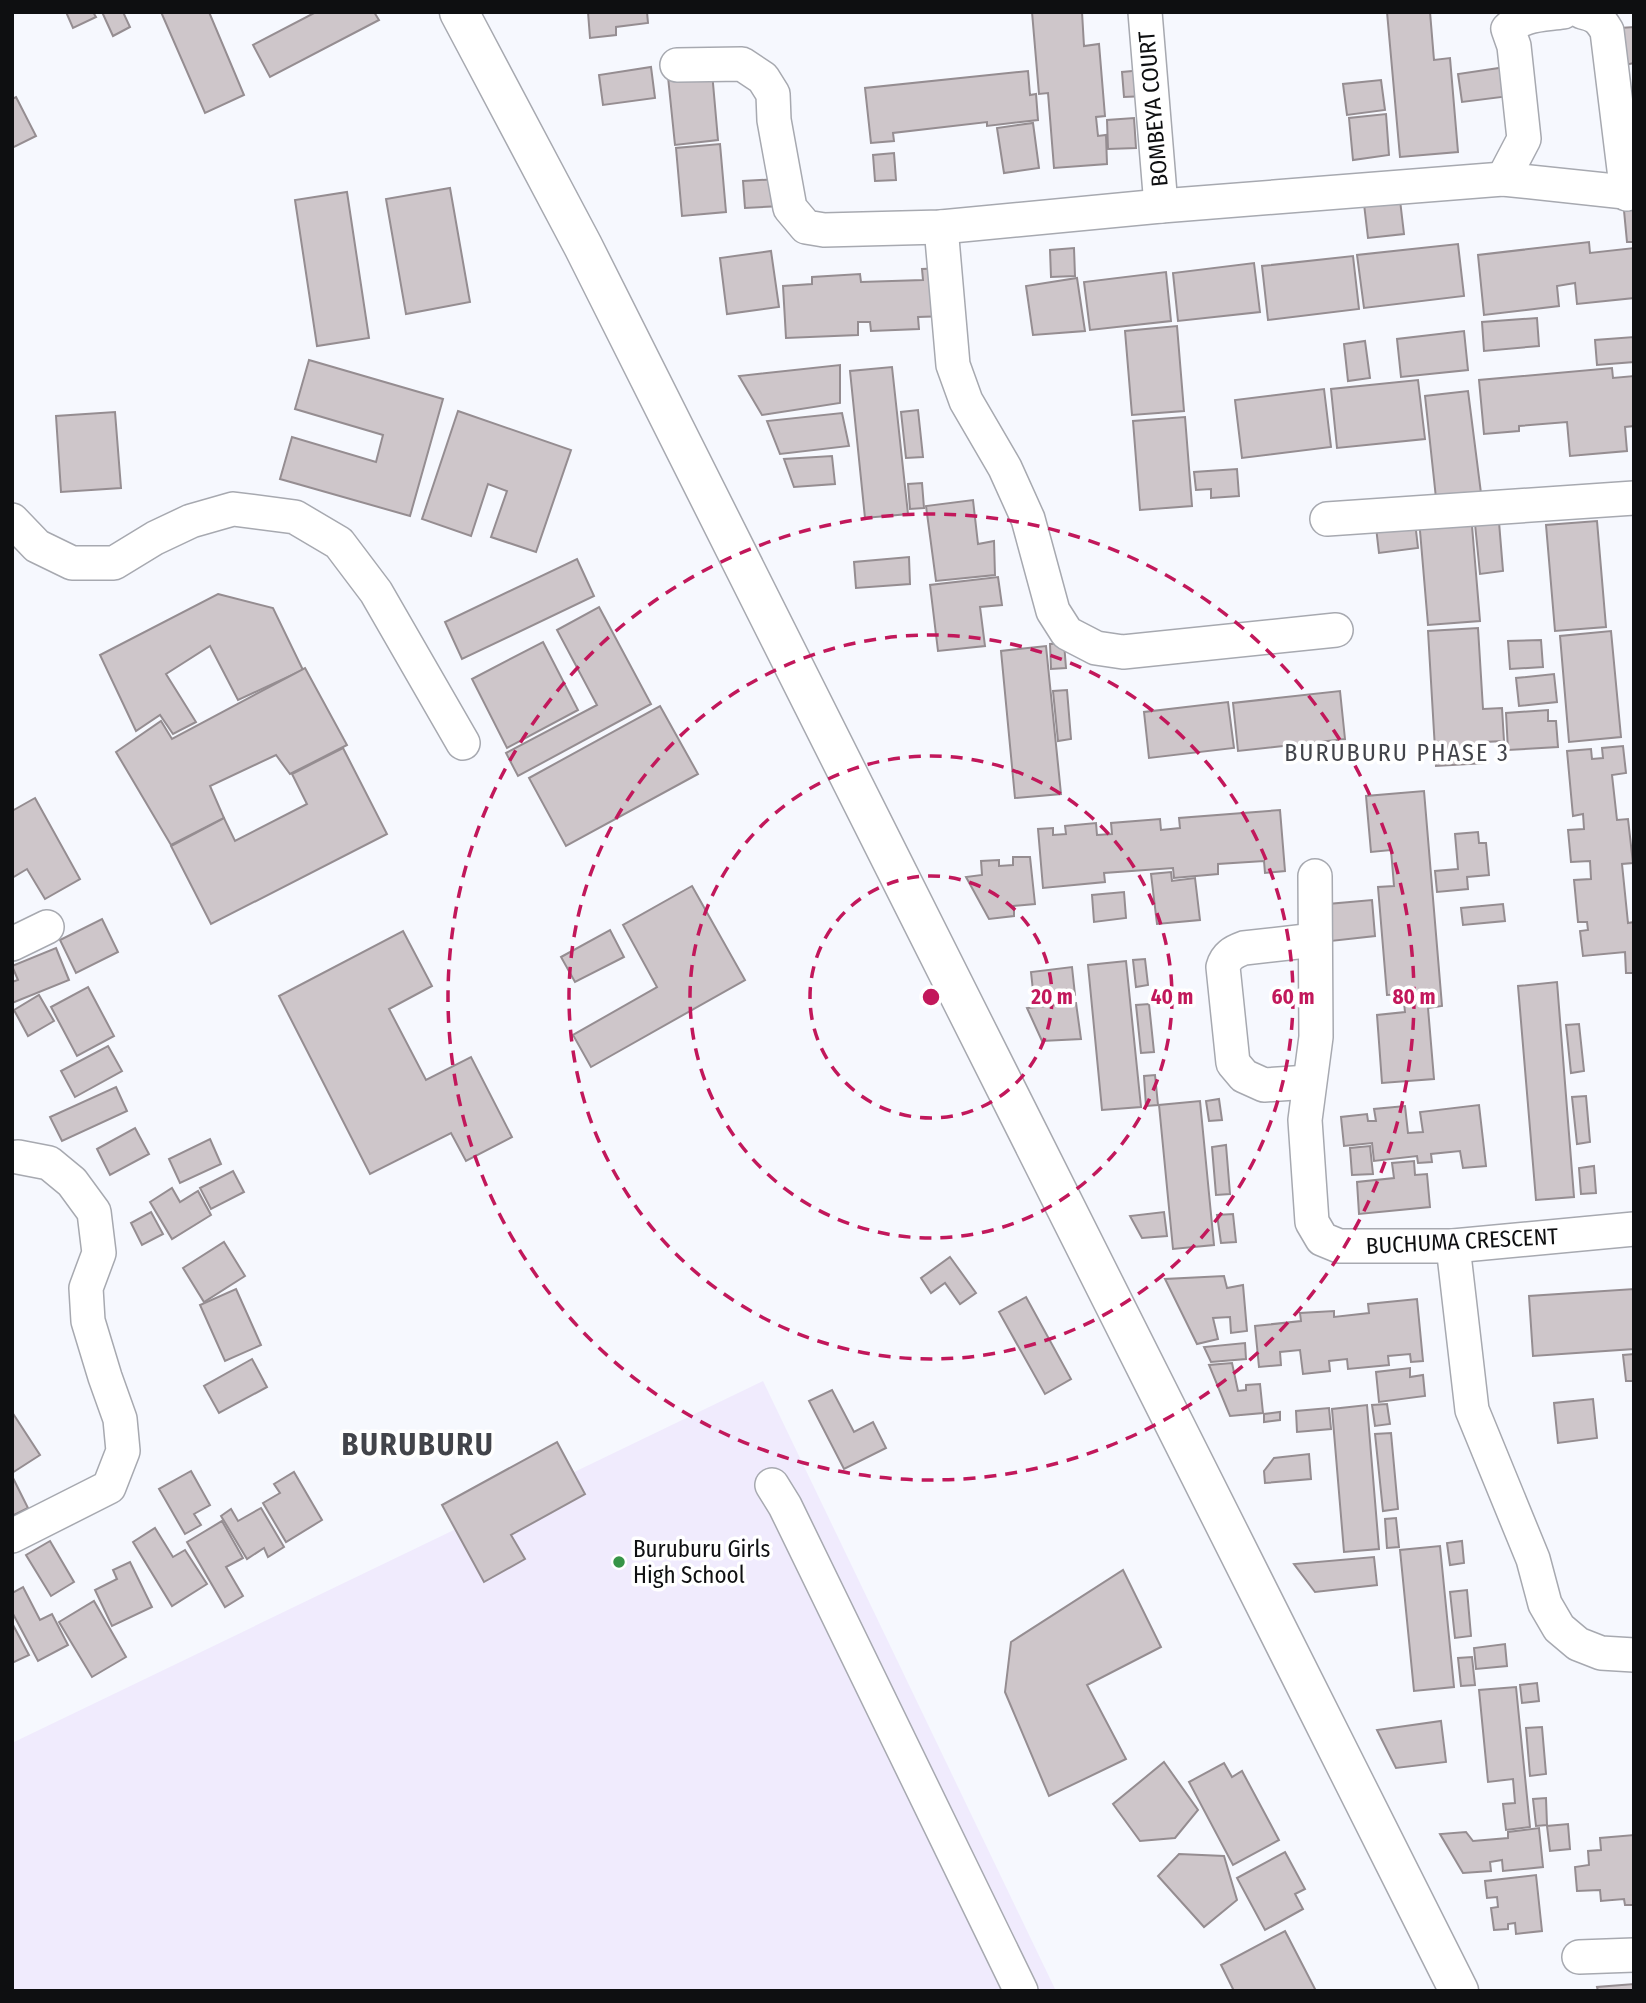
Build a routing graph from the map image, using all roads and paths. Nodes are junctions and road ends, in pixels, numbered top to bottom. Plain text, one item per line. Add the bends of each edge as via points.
1 (459, 12) edge
2 (1145, 12) edge
3 (1563, 12) edge
4 (1582, 12) edge
5 (677, 65) dead end
6 (1503, 179) junction
7 (1630, 194) edge
8 (1161, 206) junction
9 (941, 227) junction
10 (1634, 498) edge
11 (1327, 519) dead end
12 (12, 520) edge
13 (1336, 630) dead end
14 (463, 743) dead end
15 (1315, 876) dead end
16 (47, 927) dead end
17 (1315, 940) junction
18 (12, 944) edge
19 (1309, 1082) junction
20 (14, 1154) edge
21 (1634, 1229) edge
22 (1453, 1246) junction
23 (772, 1485) dead end
24 (12, 1536) edge
25 (1634, 1655) edge
26 (1634, 1955) edge
27 (1579, 1957) dead end
28 (1021, 1991) edge
29 (1459, 1991) edge

1 - 29 street via 595,271
2 - 8 street, BOMBEYA COURT
3 - 6 street via 1529,16 1508,29 1524,139
4 - 7 street via 1601,19 1607,31
5 - 9 street via 741,64 763,78 773,94 790,208 806,227
6 - 7 street
6 - 8 street
8 - 9 street
9 - 13 street via 953,365 966,401 1028,519 1053,611 1067,633 1096,648 1123,652
10 - 11 street
12 - 14 street via 37,546 72,563 114,563 191,521 233,509 295,517 339,543 376,592
15 - 17 street, BUCHUMA CRESCENT
16 - 18 street
17 - 19 street, BUCHUMA CRESCENT via 1317,1037
17 - 19 street via 1244,948 1225,960 1223,967 1233,1063 1244,1076 1264,1085
19 - 22 street, BUCHUMA CRESCENT via 1305,1120 1312,1222 1322,1239 1339,1246
20 - 24 street via 49,1163 72,1182 94,1212 99,1253 86,1288 88,1321 120,1419 123,1451 109,1486
21 - 22 street, BUCHUMA CRESCENT
22 - 25 street via 1472,1410 1533,1559 1545,1604 1559,1628 1578,1644 1601,1653
23 - 28 street
26 - 27 street

